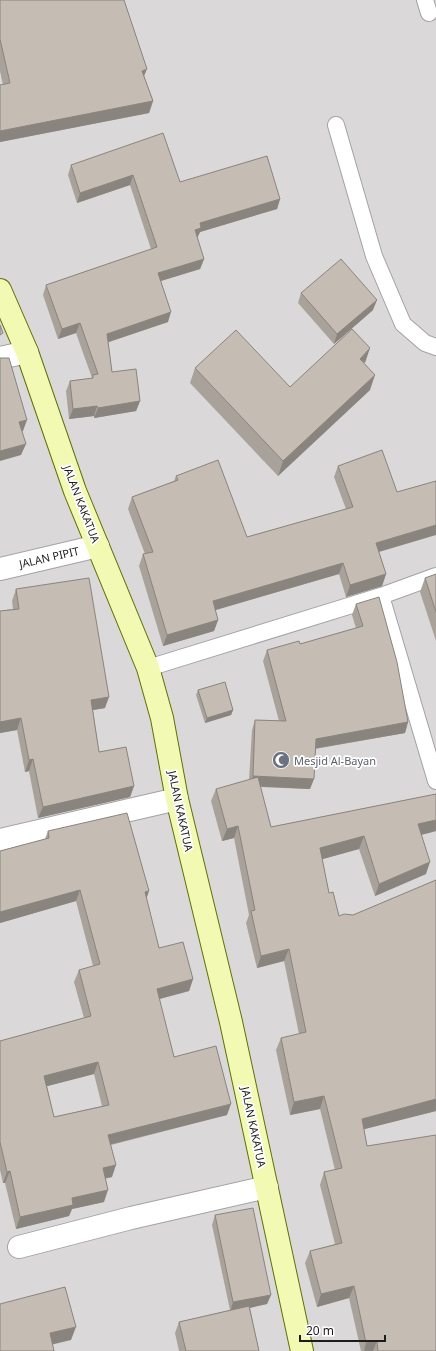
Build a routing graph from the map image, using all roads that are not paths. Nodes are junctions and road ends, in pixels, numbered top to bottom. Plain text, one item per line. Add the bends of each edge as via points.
1 (336, 125) dead end
2 (0, 290) edge
3 (436, 347) edge
4 (27, 352) junction
5 (0, 358) edge
6 (98, 546) junction
7 (0, 569) edge
8 (436, 576) edge
9 (381, 596) junction
10 (148, 668) junction
11 (436, 781) edge
12 (176, 799) junction
13 (0, 840) edge
14 (267, 1187) junction
15 (20, 1247) dead end
16 (302, 1351) edge

1 - 3 lane via 374,256 403,324 425,343
2 - 4 street, JALAN KAKATUA
4 - 5 street
4 - 6 street, JALAN KAKATUA via 75,491
6 - 7 street, JALAN PIPIT
6 - 10 street, JALAN KAKATUA
8 - 9 lane
9 - 10 lane
9 - 11 lane
10 - 12 street, JALAN KAKATUA via 162,718
12 - 13 street
12 - 14 street, JALAN KAKATUA via 231,1022
14 - 15 street
14 - 16 street, JALAN KAKATUA

